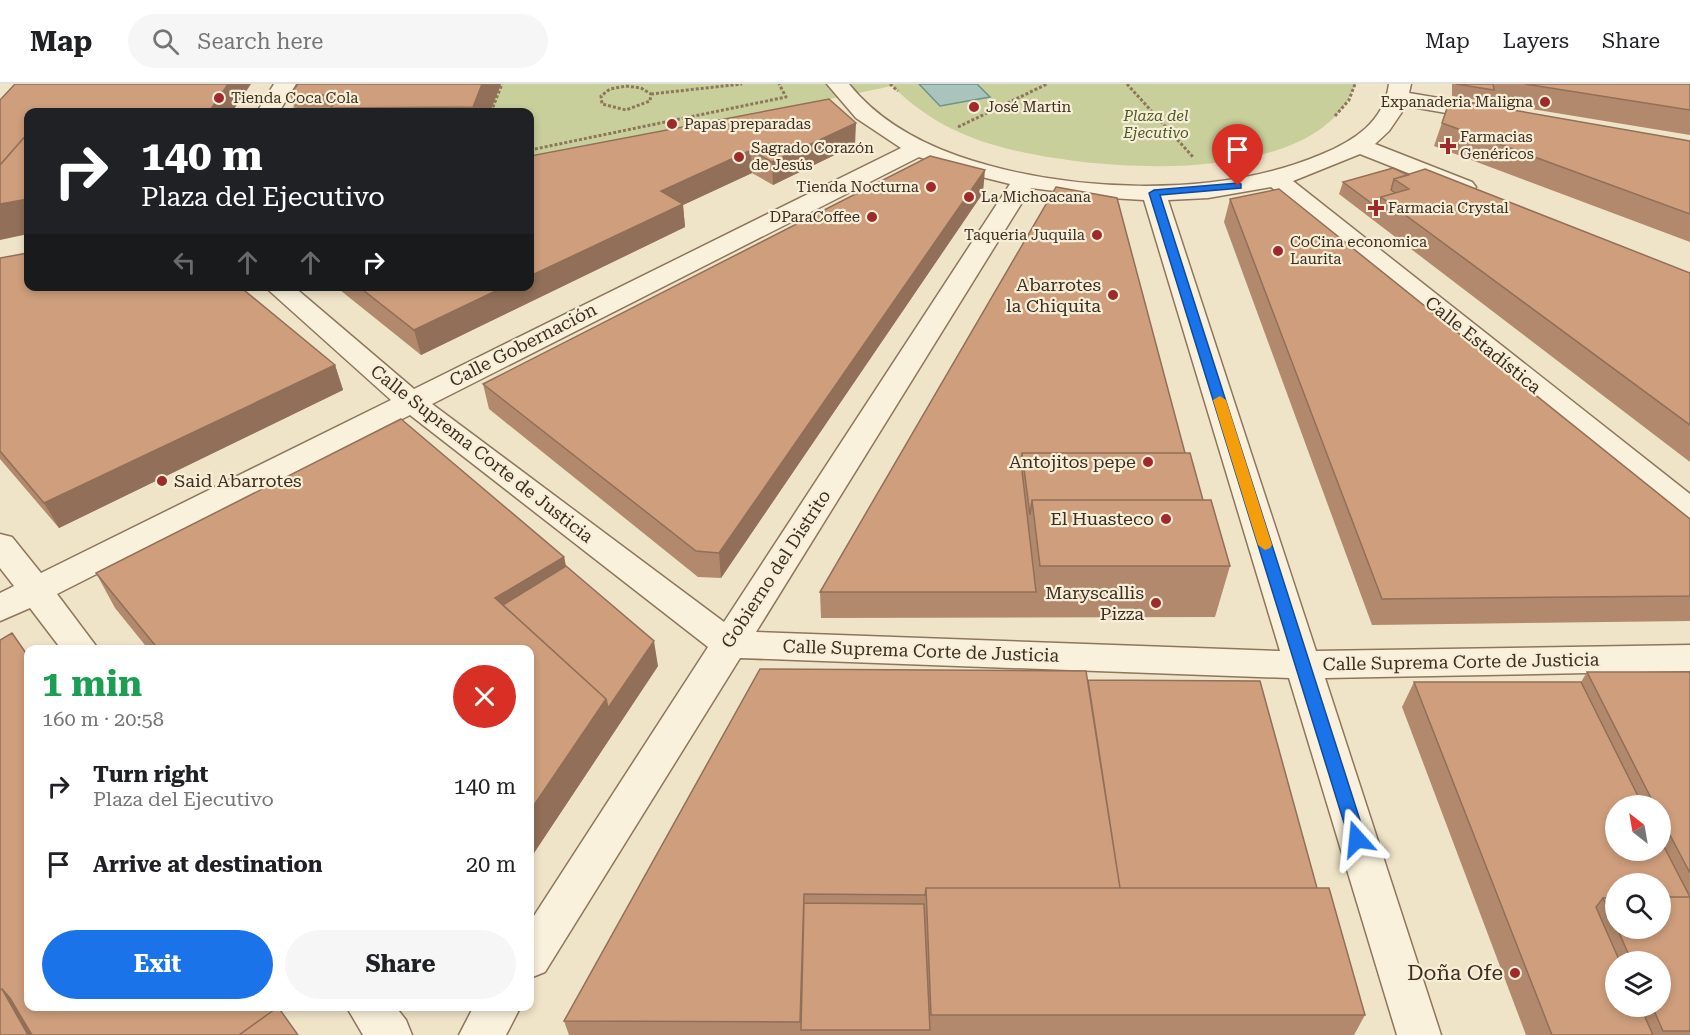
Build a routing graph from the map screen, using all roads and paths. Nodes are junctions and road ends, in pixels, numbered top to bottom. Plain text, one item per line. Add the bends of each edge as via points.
1 (285, 84) edge
2 (502, 84) edge
3 (613, 84) edge
4 (742, 84) edge
5 (779, 84) edge
6 (838, 84) edge
7 (890, 84) edge
8 (1047, 84) edge
9 (1127, 84) edge
10 (1355, 84) edge
11 (618, 87) junction
12 (1399, 91) edge
13 (651, 94) junction
14 (901, 94) dead end
15 (851, 103) junction
16 (828, 107) edge
17 (270, 108) edge
18 (493, 108) edge
19 (1334, 117) dead end
20 (1515, 118) edge
21 (962, 134) dead end
22 (1360, 146) junction
23 (919, 148) junction
24 (534, 149) edge
25 (1199, 164) dead end
26 (1276, 179) junction
27 (1024, 180) junction
28 (1154, 193) junction
29 (1481, 193) edge
30 (283, 291) edge
31 (410, 401) junction
32 (1690, 510) edge
33 (0, 545) edge
34 (35, 591) junction
35 (0, 608) edge
36 (728, 644) junction
37 (78, 645) edge
38 (1690, 658) edge
39 (1303, 665) junction
40 (534, 952) edge
41 (372, 1011) edge
42 (496, 1011) edge
43 (390, 1035) edge
44 (481, 1035) edge
45 (1419, 1035) edge

1 - 17 street
2 - 18 path
3 - 11 path
4 - 13 path
5 - 24 path via 786,97
6 - 15 street
7 - 14 path
8 - 21 path via 952,130
9 - 25 path
10 - 19 path via 1349,100
11 - 13 path via 642,88
11 - 13 path via 605,92 602,104 621,110 638,108 650,101
12 - 20 street
12 - 22 street via 1386,123
15 - 16 street
15 - 23 street via 880,126
22 - 26 street via 1323,165
22 - 29 street
23 - 27 street
23 - 31 street, Calle Gobernación
26 - 28 street via 1218,189
26 - 32 street, Calle Estadística
27 - 28 street via 1088,190
27 - 36 street, Gobierno del Distrito
28 - 39 street
30 - 31 street, Calle Suprema Corte de Justicia
31 - 34 street, Calle Gobernación
31 - 36 street, Calle Suprema Corte de Justicia
33 - 34 street
34 - 35 street, Calle Gobernación
34 - 37 street
36 - 39 street, Calle Suprema Corte de Justicia
36 - 40 street, Gobierno del Distrito
38 - 39 street, Calle Suprema Corte de Justicia
39 - 45 street
41 - 43 street
42 - 44 street

